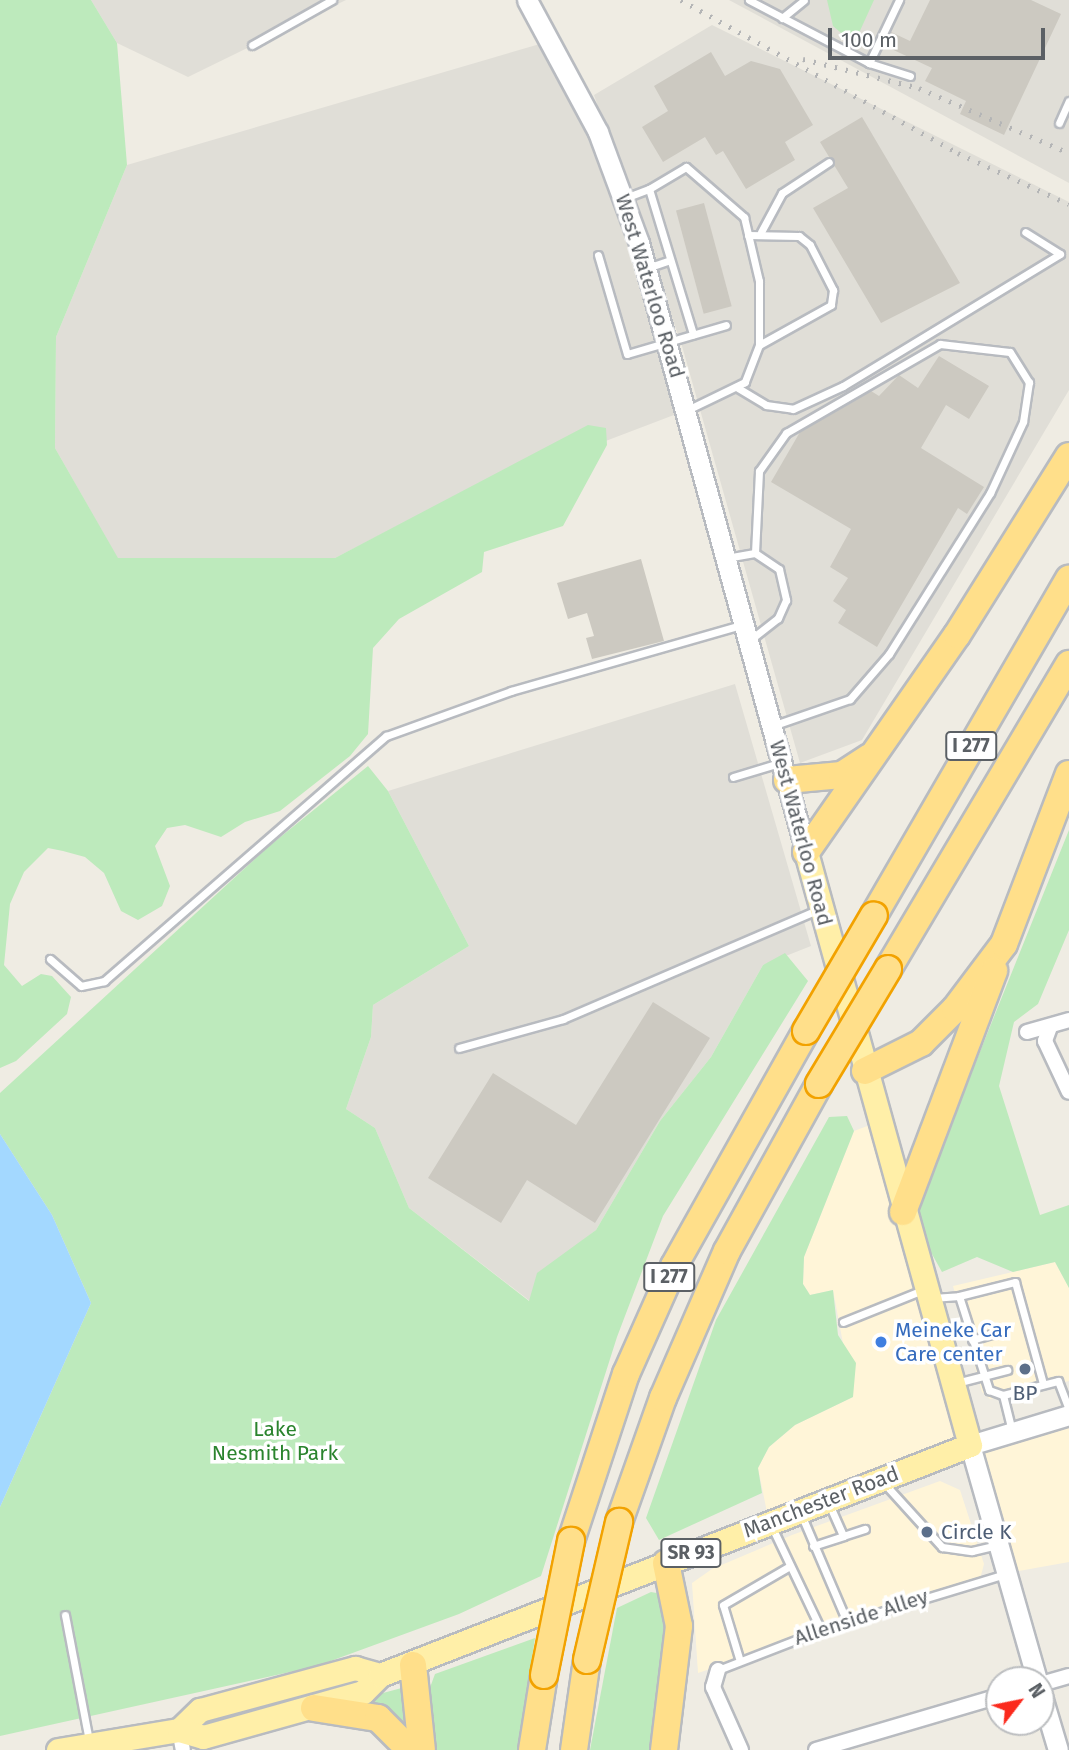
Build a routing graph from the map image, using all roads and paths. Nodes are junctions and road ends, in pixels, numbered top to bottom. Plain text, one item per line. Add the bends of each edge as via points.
1 (332, 0) edge
2 (527, 0) edge
3 (749, 0) edge
4 (804, 0) edge
5 (899, 0) edge
6 (782, 18) junction
7 (251, 45) dead end
8 (869, 63) junction
9 (909, 76) dead end
10 (1069, 101) edge
11 (1059, 123) dead end
12 (829, 162) dead end
13 (649, 188) junction
14 (624, 198) junction
15 (761, 232) junction
16 (1025, 232) dead end
17 (748, 235) junction
18 (597, 255) dead end
19 (670, 260) junction
20 (646, 268) junction
21 (726, 325) dead end
22 (693, 334) junction
23 (668, 342) junction
24 (759, 345) junction
25 (738, 388) junction
26 (687, 410) junction
27 (1069, 456) edge
28 (755, 553) junction
29 (726, 558) junction
30 (1069, 578) edge
31 (744, 634) junction
32 (1069, 664) edge
33 (772, 726) junction
34 (886, 740) junction
35 (785, 771) junction
36 (1069, 774) edge
37 (733, 778) dead end
38 (806, 852) junction
39 (821, 909) junction
40 (1004, 944) junction
41 (50, 959) dead end
42 (1069, 1020) edge
43 (1050, 1027) junction
44 (1027, 1032) dead end
45 (459, 1048) dead end
46 (865, 1072) junction
47 (1069, 1092) edge
48 (903, 1212) junction
49 (927, 1294) junction
50 (959, 1296) junction
51 (843, 1322) dead end
52 (995, 1333) dead end
53 (972, 1340) junction
54 (1007, 1370) dead end
55 (983, 1377) junction
56 (952, 1384) junction
57 (1043, 1384) junction
58 (1003, 1395) junction
59 (1069, 1409) edge
60 (1069, 1415) edge
61 (1012, 1432) junction
62 (970, 1445) junction
63 (881, 1479) junction
64 (828, 1499) junction
65 (800, 1510) junction
66 (769, 1522) junction
67 (865, 1529) dead end
68 (843, 1536) junction
69 (999, 1545) junction
70 (813, 1546) junction
71 (666, 1563) junction
72 (788, 1567) junction
73 (1008, 1573) junction
74 (65, 1615) dead end
75 (847, 1622) junction
76 (821, 1630) junction
77 (739, 1658) junction
78 (413, 1665) junction
79 (1033, 1666) edge
80 (718, 1670) joint
81 (380, 1675) junction
82 (985, 1700) edge
83 (314, 1708) junction
84 (181, 1740) edge
85 (90, 1745) junction
86 (58, 1750) edge
87 (410, 1750) edge
88 (422, 1750) edge
89 (532, 1750) edge
90 (574, 1750) edge
91 (664, 1750) edge
92 (741, 1750) edge
93 (817, 1750) edge

1 - 7 lane
2 - 14 main road, West Waterloo Road via 592,120
3 - 6 lane
4 - 6 lane
5 - 8 lane
6 - 8 lane
8 - 9 lane
10 - 11 lane
12 - 15 lane via 782,193
13 - 14 lane
13 - 17 lane via 687,167 744,217
13 - 19 lane
14 - 20 main road, West Waterloo Road
15 - 17 lane
15 - 24 lane via 799,236 810,245 833,290 831,305
16 - 25 lane via 1060,254 843,386 793,409 766,405
17 - 24 lane via 760,281
18 - 23 lane via 623,351
19 - 20 lane
19 - 22 lane
20 - 23 main road, West Waterloo Road
21 - 22 lane
22 - 23 lane
23 - 26 main road, West Waterloo Road
24 - 25 lane
25 - 26 lane
26 - 29 main road, West Waterloo Road
27 - 34 highway
28 - 29 lane
28 - 31 lane via 779,569 786,600 778,618
28 - 33 lane via 759,471 786,433 940,344 1010,352 1029,382 1023,422 990,493 879,663 850,699
29 - 31 main road, West Waterloo Road
30 - 89 highway, I 277, bridge via 674,1266 626,1374 571,1541
31 - 33 main road, West Waterloo Road
31 - 41 lane via 511,691 386,736 104,981 81,986
32 - 90 highway, I 277, bridge via 819,1084 710,1289 644,1445 619,1522 587,1660
33 - 35 main road, West Waterloo Road
34 - 35 highway via 842,775
34 - 38 highway
35 - 37 lane
35 - 38 main road, West Waterloo Road
36 - 40 highway
38 - 39 main road, West Waterloo Road
39 - 45 lane via 563,1018
39 - 46 main road, West Waterloo Road
40 - 46 highway via 955,1009 921,1043
40 - 48 highway
42 - 43 street
43 - 44 street
43 - 47 street via 1045,1041
46 - 48 main road, West Waterloo Road
48 - 49 main road, West Waterloo Road
49 - 50 lane
49 - 51 lane
49 - 56 main road, West Waterloo Road
50 - 53 lane
50 - 57 lane via 1016,1282
52 - 53 lane
53 - 55 lane
54 - 55 lane
55 - 56 lane
55 - 58 lane via 989,1390
56 - 62 main road, West Waterloo Road
57 - 58 lane
57 - 59 lane via 1058,1381
58 - 61 lane
60 - 61 main road, Manchester Road / SR 93
61 - 62 main road, Manchester Road / SR 93
62 - 63 main road, Manchester Road / SR 93
62 - 69 main road, West Waterloo Road
63 - 64 main road, Manchester Road / SR 93
63 - 69 lane via 942,1547 972,1551
64 - 65 main road, Manchester Road / SR 93
64 - 68 lane
65 - 66 main road, Manchester Road / SR 93
65 - 70 lane
66 - 71 main road, Manchester Road / SR 93
66 - 72 lane
67 - 68 lane
68 - 70 lane
69 - 73 main road, West Waterloo Road
70 - 75 lane
71 - 78 main road, Manchester Road / SR 93
71 - 91 highway via 679,1626
72 - 76 lane
72 - 77 lane via 723,1605
73 - 75 lane, Allenside Alley
73 - 79 main road, West Waterloo Road
74 - 85 lane
75 - 76 lane, Allenside Alley
76 - 77 lane, Allenside Alley
77 - 80 lane, Allenside Alley
78 - 81 main road, Manchester Road / SR 93
78 - 88 highway
80 - 92 street via 713,1687
81 - 83 main road, Manchester Road / SR 93 via 363,1692
81 - 84 main road, Manchester Road / SR 93 via 355,1668 200,1710
82 - 93 street
83 - 84 main road, Manchester Road / SR 93
83 - 87 highway via 377,1718
84 - 85 main road, Manchester Road / SR 93
85 - 86 main road, Manchester Road / SR 93

